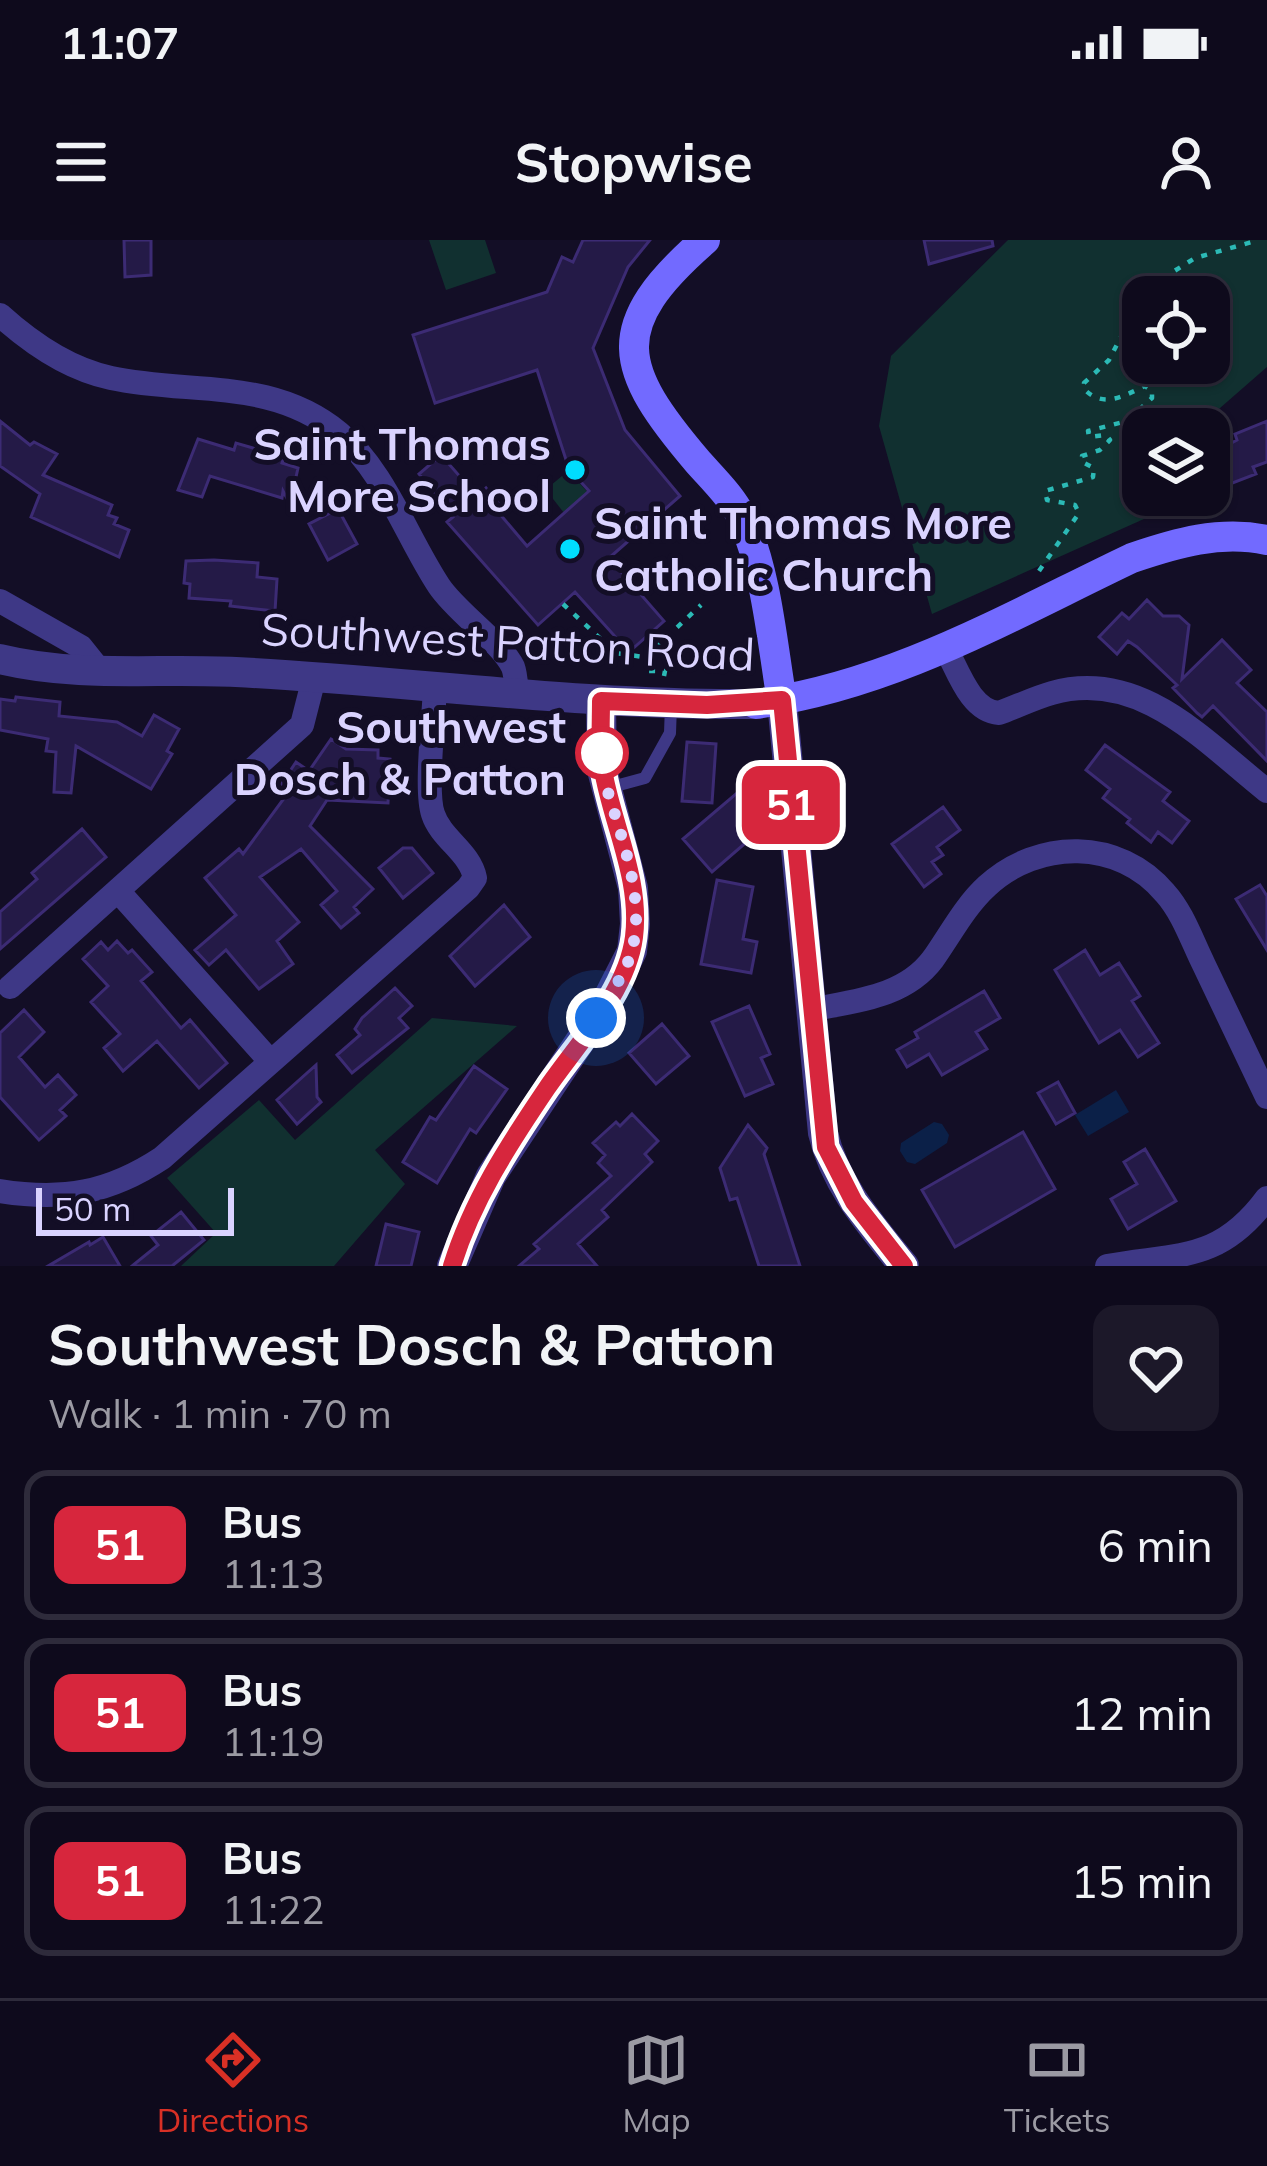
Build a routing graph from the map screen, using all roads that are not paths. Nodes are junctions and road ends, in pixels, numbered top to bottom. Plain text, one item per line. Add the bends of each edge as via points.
1 (705, 240) edge
2 (0, 315) edge
3 (1267, 540) edge
4 (0, 601) edge
5 (945, 647) junction
6 (0, 659) edge
7 (101, 672) junction
8 (314, 679) junction
9 (435, 688) junction
10 (517, 694) junction
11 (601, 701) junction
12 (769, 702) junction
13 (671, 705) junction
14 (607, 788) junction
15 (1267, 790) edge
16 (118, 891) junction
17 (10, 987) dead end
18 (810, 1010) junction
19 (270, 1061) junction
20 (1267, 1097) edge
21 (0, 1191) edge
22 (1267, 1198) edge
23 (452, 1266) edge
24 (904, 1266) edge
25 (1107, 1266) edge

1 - 12 main road via 644,308 634,358 656,413 743,520 757,568
2 - 10 street via 92,373 259,393 326,424 361,455 441,590 513,667
3 - 5 main road, Southwest Patton Road via 1211,537 1161,548
4 - 7 street via 81,646
5 - 12 main road, Southwest Patton Road via 849,687
5 - 15 street via 987,712 1086,688 1137,695
6 - 7 street, Southwest Patton Road
7 - 8 street, Southwest Patton Road
8 - 9 street, Southwest Patton Road
8 - 16 street via 302,725
9 - 10 street, Southwest Patton Road
9 - 19 street via 431,810 475,878
10 - 11 street, Southwest Patton Road
11 - 13 street, Southwest Patton Road
11 - 14 street
12 - 13 street, Southwest Patton Road
12 - 18 street
13 - 14 lane via 670,733 645,778
14 - 23 street via 633,888 628,962 497,1165
16 - 17 street
16 - 19 street
18 - 20 street via 906,984 929,965 984,887 1028,857 1082,850 1144,873 1176,907
18 - 24 street via 830,1159
19 - 21 street via 135,1176 72,1196
22 - 25 street via 1244,1227 1203,1250

